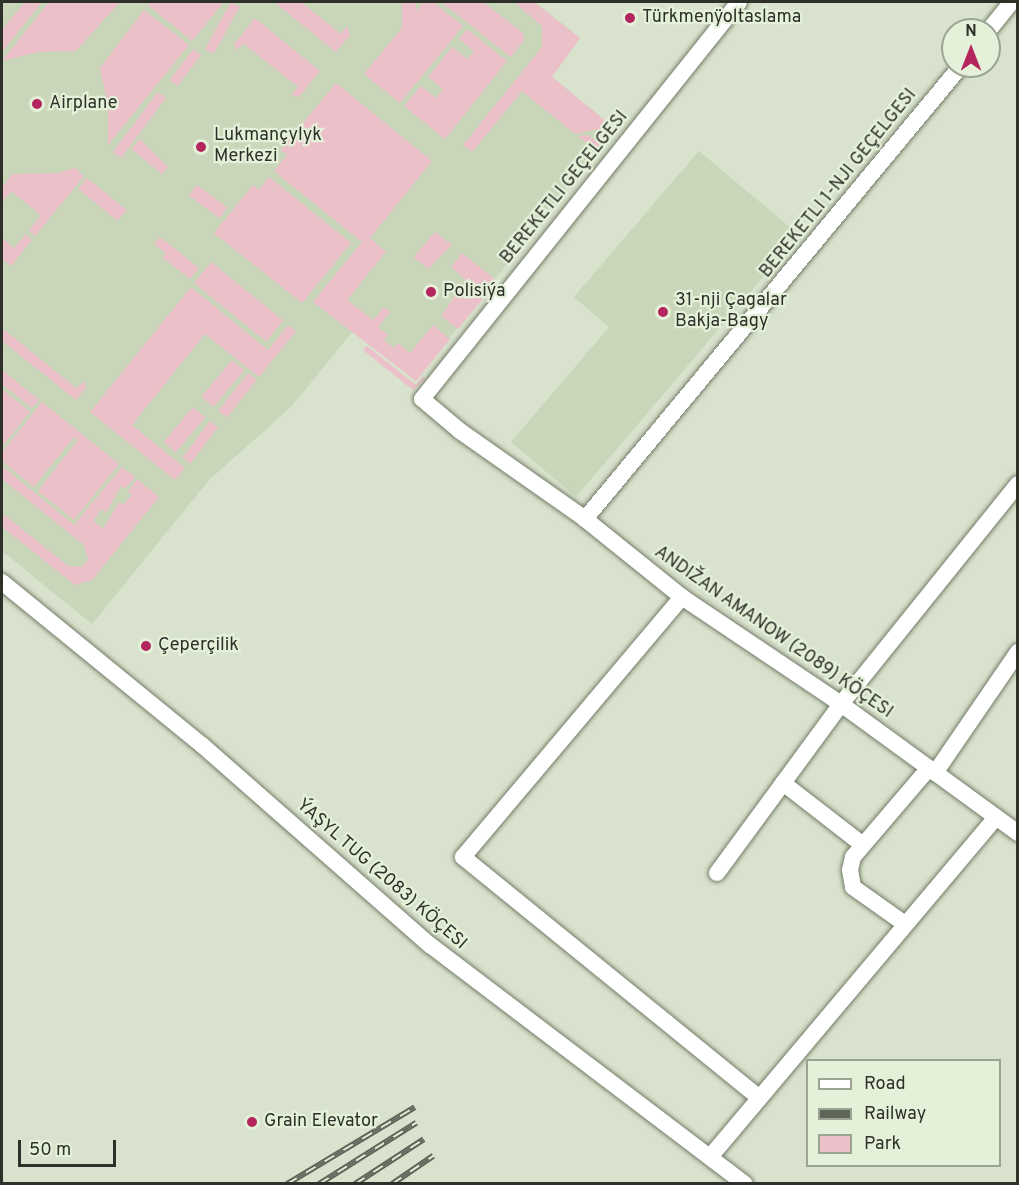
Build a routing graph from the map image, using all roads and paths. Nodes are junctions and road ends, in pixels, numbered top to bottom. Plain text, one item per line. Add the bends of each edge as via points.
1 (740, 2) edge
2 (1012, 2) edge
3 (999, 18) edge
4 (950, 78) edge
5 (422, 399) joint
6 (1017, 484) edge
7 (585, 519) junction
8 (2, 582) edge
9 (682, 597) junction
10 (1017, 652) edge
11 (841, 704) junction
12 (932, 770) junction
13 (783, 783) junction
14 (996, 817) junction
15 (1017, 833) edge
16 (863, 845) junction
17 (717, 873) dead end
18 (905, 924) junction
19 (758, 1097) junction
20 (710, 1157) junction
21 (745, 1184) edge

1 - 5 street, BEREKETLI GEÇELGESI
2 - 3 street
4 - 7 street, BEREKETLI 1-NJI GEÇELGESI
5 - 7 street, ANDIŽAN AMANOW (2089) KÖÇESI via 460,431
6 - 11 street
7 - 9 street, ANDIŽAN AMANOW (2089) KÖÇESI
8 - 20 street, ÝAŞYL TUG (2083) KÖÇESI via 202,745 430,945
9 - 11 street, ANDIŽAN AMANOW (2089) KÖÇESI
9 - 19 street via 463,857
10 - 12 street
11 - 12 street, ANDIŽAN AMANOW (2089) KÖÇESI
11 - 13 street
12 - 14 street, ANDIŽAN AMANOW (2089) KÖÇESI
12 - 16 street
13 - 16 street
13 - 17 street
14 - 15 street, ANDIŽAN AMANOW (2089) KÖÇESI
14 - 18 street
16 - 18 street via 853,857 849,877 853,887
18 - 19 street
19 - 20 street
20 - 21 street, ÝAŞYL TUG (2083) KÖÇESI

